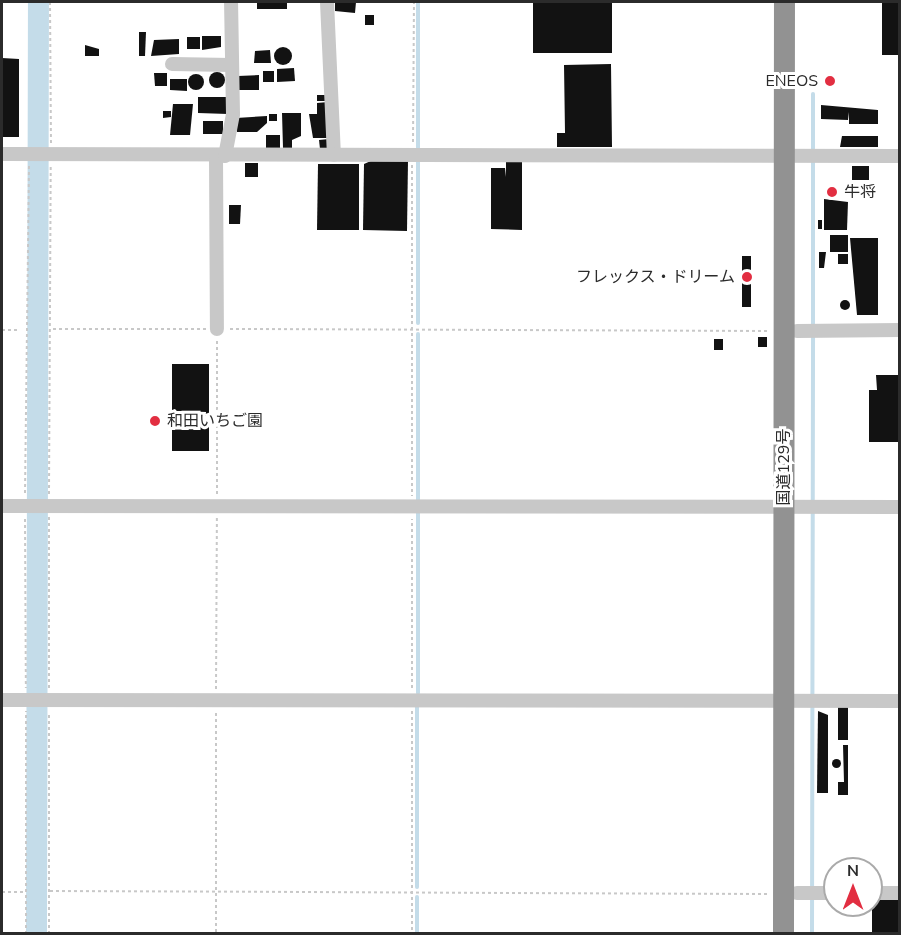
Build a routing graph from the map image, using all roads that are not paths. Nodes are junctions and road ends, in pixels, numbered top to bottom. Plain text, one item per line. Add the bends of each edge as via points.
1 (231, 2) edge
2 (327, 2) edge
3 (784, 2) edge
4 (798, 2) edge
5 (172, 64) dead end
6 (231, 65) junction
7 (2, 154) edge
8 (220, 155) junction
9 (334, 155) junction
10 (803, 156) junction
11 (900, 156) edge
12 (217, 329) road end
13 (900, 330) edge
14 (802, 331) junction
15 (2, 506) edge
16 (802, 507) junction
17 (900, 507) edge
18 (2, 700) edge
19 (801, 701) junction
20 (900, 701) edge
21 (801, 893) junction
22 (823, 893) edge
23 (883, 893) edge
24 (900, 893) edge
25 (783, 933) edge
26 (797, 933) edge

1 - 6 street
2 - 9 street
3 - 10 highway, 国道129号
4 - 10 highway, 国道129号
5 - 6 street
6 - 8 street via 233,114
7 - 8 street
8 - 9 street
8 - 12 street
9 - 10 street
10 - 11 street
10 - 14 highway, 国道129号
13 - 14 street
14 - 16 highway, 国道129号
15 - 16 street
16 - 17 street
16 - 19 highway, 国道129号
18 - 19 street
19 - 20 street
19 - 21 highway, 国道129号
21 - 22 street
21 - 25 highway, 国道129号
21 - 26 highway, 国道129号
23 - 24 street

